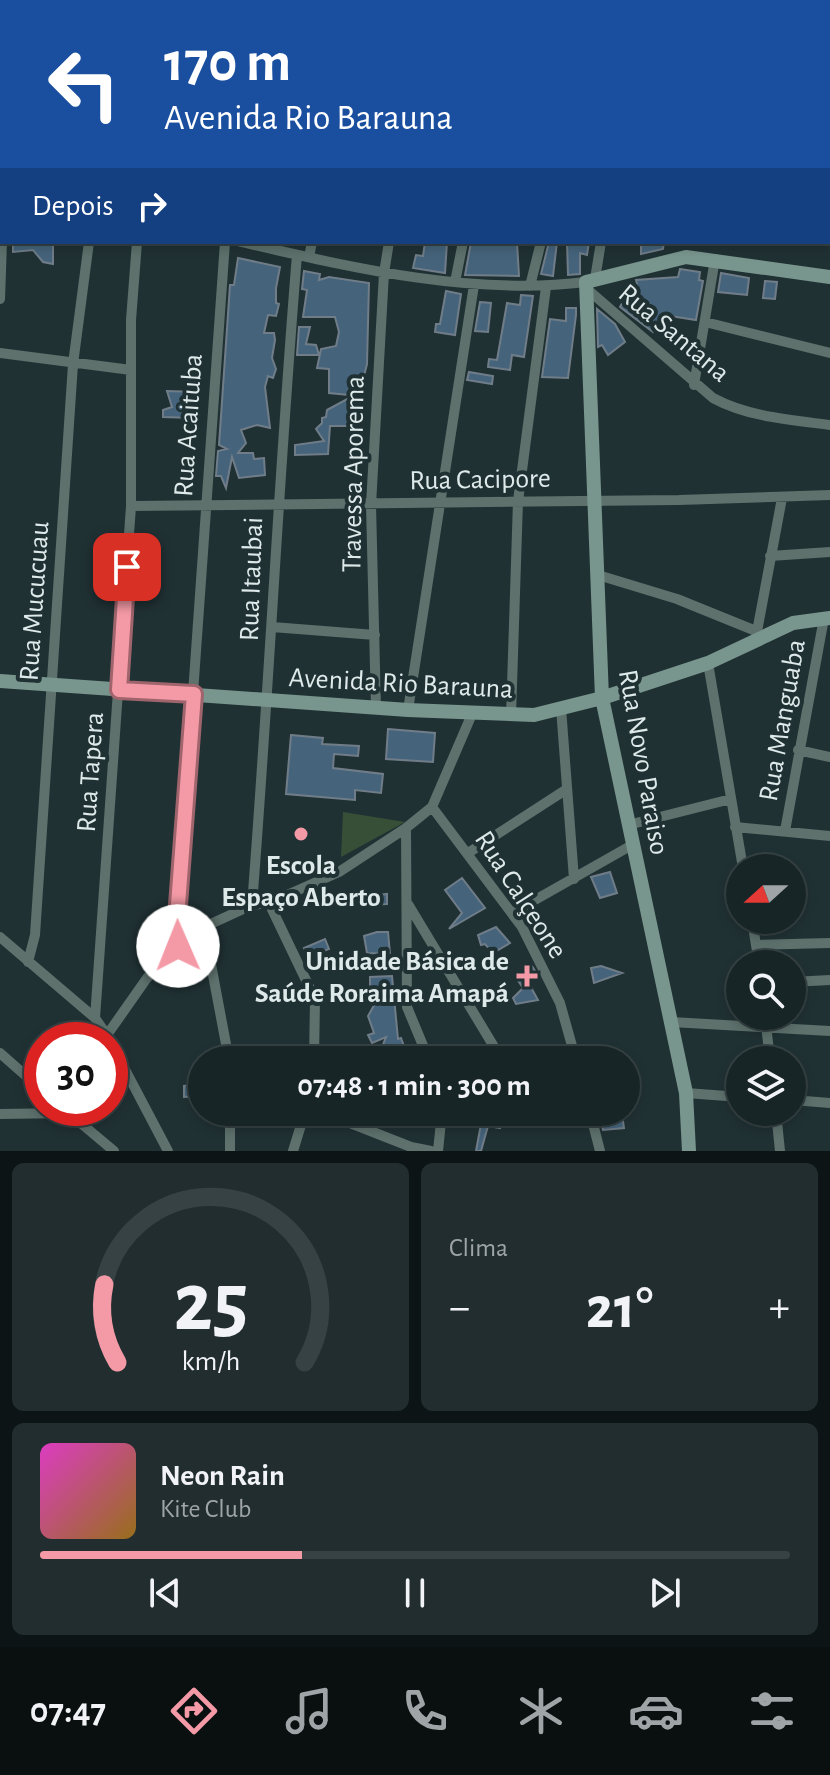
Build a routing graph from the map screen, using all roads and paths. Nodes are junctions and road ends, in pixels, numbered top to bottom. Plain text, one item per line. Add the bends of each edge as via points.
1 (2, 244) edge
2 (89, 244) edge
3 (137, 244) edge
4 (225, 244) edge
5 (250, 244) edge
6 (311, 244) edge
7 (389, 244) edge
8 (463, 244) edge
9 (540, 244) edge
10 (600, 244) edge
11 (303, 256) junction
12 (715, 259) junction
13 (384, 273) junction
14 (830, 277) edge
15 (455, 282) junction
16 (589, 283) junction
17 (474, 285) junction
18 (530, 286) junction
19 (546, 287) junction
20 (0, 299) edge
21 (705, 322) junction
22 (0, 353) edge
23 (830, 353) edge
24 (73, 364) junction
25 (131, 370) junction
26 (694, 385) junction
27 (830, 425) edge
28 (830, 495) edge
29 (782, 498) junction
30 (441, 500) junction
31 (518, 501) junction
32 (596, 501) junction
33 (371, 505) junction
34 (131, 506) junction
35 (205, 506) junction
36 (277, 506) junction
37 (830, 552) edge
38 (770, 556) junction
39 (598, 575) junction
40 (827, 618) edge
41 (272, 627) junction
42 (375, 635) junction
43 (756, 635) junction
44 (708, 663) junction
45 (0, 681) edge
46 (51, 685) junction
47 (119, 690) junction
48 (194, 694) junction
49 (602, 698) junction
50 (268, 700) junction
51 (376, 708) junction
52 (561, 708) junction
53 (408, 710) junction
54 (472, 714) junction
55 (511, 716) junction
56 (798, 750) junction
57 (830, 757) edge
58 (567, 789) junction
59 (731, 799) junction
60 (432, 807) junction
61 (628, 825) junction
62 (735, 827) junction
63 (406, 828) junction
64 (785, 831) junction
65 (830, 836) edge
66 (632, 845) junction
67 (468, 853) junction
68 (740, 854) edge
69 (574, 879) junction
70 (407, 902) junction
71 (269, 903) junction
72 (252, 905) junction
73 (512, 913) junction
74 (204, 927) junction
75 (754, 934) edge
76 (0, 937) edge
77 (830, 943) edge
78 (756, 945) junction
79 (178, 946) junction
80 (757, 950) edge
81 (28, 962) junction
82 (830, 980) edge
83 (806, 981) edge
84 (95, 1018) junction
85 (726, 1021) edge
86 (98, 1022) edge
87 (120, 1022) edge
88 (671, 1022) junction
89 (806, 1027) edge
90 (830, 1031) edge
91 (226, 1046) edge
92 (314, 1046) edge
93 (423, 1046) edge
94 (494, 1046) edge
95 (572, 1046) edge
96 (0, 1053) edge
97 (24, 1074) edge
98 (128, 1075) edge
99 (686, 1093) junction
100 (726, 1096) edge
101 (806, 1101) edge
102 (830, 1103) edge
103 (24, 1113) edge
104 (0, 1114) edge
105 (85, 1126) edge
106 (230, 1126) edge
107 (301, 1126) edge
108 (358, 1126) edge
109 (441, 1126) edge
110 (594, 1126) edge
111 (777, 1126) edge
112 (165, 1146) edge
113 (114, 1151) edge
114 (156, 1151) edge
115 (230, 1151) edge
116 (293, 1151) edge
117 (431, 1151) edge
118 (438, 1151) edge
119 (600, 1151) edge
120 (689, 1151) edge
121 (780, 1151) edge

1 - 20 street
2 - 24 street, Rua Mucucuau
3 - 25 street, Rua Tapera
4 - 35 street, Rua Acaituba
5 - 11 street
6 - 11 street, Rua Itaubai
7 - 13 street, Travessa Aporema
8 - 15 street
9 - 18 street
10 - 16 street
11 - 13 street
11 - 36 street, Rua Itaubai
12 - 14 street
12 - 16 street via 686,257
12 - 21 street
13 - 15 street
13 - 33 street, Travessa Aporema
15 - 17 street
16 - 19 street
16 - 26 street, Rua Santana
16 - 32 street, Rua Novo Paraiso
17 - 18 street
17 - 30 street
18 - 19 street
19 - 31 street
21 - 23 street
21 - 26 street
22 - 24 street
24 - 25 street
24 - 46 street, Rua Mucucuau
25 - 34 street, Rua Tapera
26 - 27 street, Rua Santana via 727,406
28 - 29 street, Rua Cacipore
29 - 32 street, Rua Cacipore
29 - 38 street
30 - 31 street, Rua Cacipore
30 - 33 street, Rua Cacipore
30 - 53 street
31 - 32 street, Rua Cacipore
31 - 55 street
32 - 39 street, Rua Novo Paraiso
33 - 36 street, Rua Cacipore
33 - 42 street, Travessa Aporema
34 - 35 street, Rua Cacipore
34 - 47 street, Rua Tapera
35 - 36 street, Rua Cacipore
35 - 48 street, Rua Acaituba
36 - 41 street, Rua Itaubai
37 - 38 street
38 - 43 street
39 - 43 street via 677,599
39 - 49 street, Rua Novo Paraiso
40 - 43 street, Avenida Rio Barauna
40 - 56 street, Rua Manguaba
41 - 42 street
41 - 50 street, Rua Itaubai
42 - 51 street, Travessa Aporema
43 - 44 street, Avenida Rio Barauna
44 - 49 street, Avenida Rio Barauna
44 - 59 street
45 - 46 street, Avenida Rio Barauna
46 - 47 street, Avenida Rio Barauna
46 - 81 street, Rua Mucucuau via 35,935
47 - 48 street, Avenida Rio Barauna
47 - 84 street, Rua Tapera
48 - 50 street, Avenida Rio Barauna
48 - 79 street, Rua Acaituba
49 - 52 street, Avenida Rio Barauna
49 - 61 street, Rua Novo Paraiso
50 - 51 street, Avenida Rio Barauna
50 - 72 street, Rua Itaubai
51 - 53 street, Avenida Rio Barauna
52 - 55 street, Avenida Rio Barauna
52 - 58 street
53 - 54 street, Avenida Rio Barauna
54 - 55 street, Avenida Rio Barauna
54 - 60 street
56 - 57 street
56 - 64 street, Rua Manguaba
58 - 67 street
58 - 69 street
59 - 61 street
59 - 62 street
60 - 63 street
60 - 67 street, Rua Calçeone
61 - 66 street, Rua Novo Paraiso
62 - 64 street
62 - 68 street
63 - 70 street
63 - 71 street via 339,872
64 - 65 street
66 - 69 street
66 - 88 street, Rua Novo Paraiso
67 - 73 street, Rua Calçeone
69 - 73 street
70 - 93 street via 407,1007
70 - 94 street
71 - 72 street
71 - 92 street via 315,999
72 - 74 street
73 - 95 street, Rua Calçeone via 560,1003
74 - 79 street
74 - 91 street
75 - 78 street
76 - 81 street
77 - 78 street
78 - 80 street
79 - 87 street via 147,978
81 - 84 street
82 - 83 street
84 - 86 street
85 - 88 street
88 - 99 street, Rua Novo Paraiso
89 - 90 street
96 - 97 street
98 - 112 street
99 - 100 street
99 - 120 street, Rua Novo Paraiso
101 - 102 street
103 - 104 street
105 - 113 street
106 - 115 street
107 - 116 street
108 - 117 street
109 - 118 street
110 - 119 street
111 - 121 street
112 - 114 street

